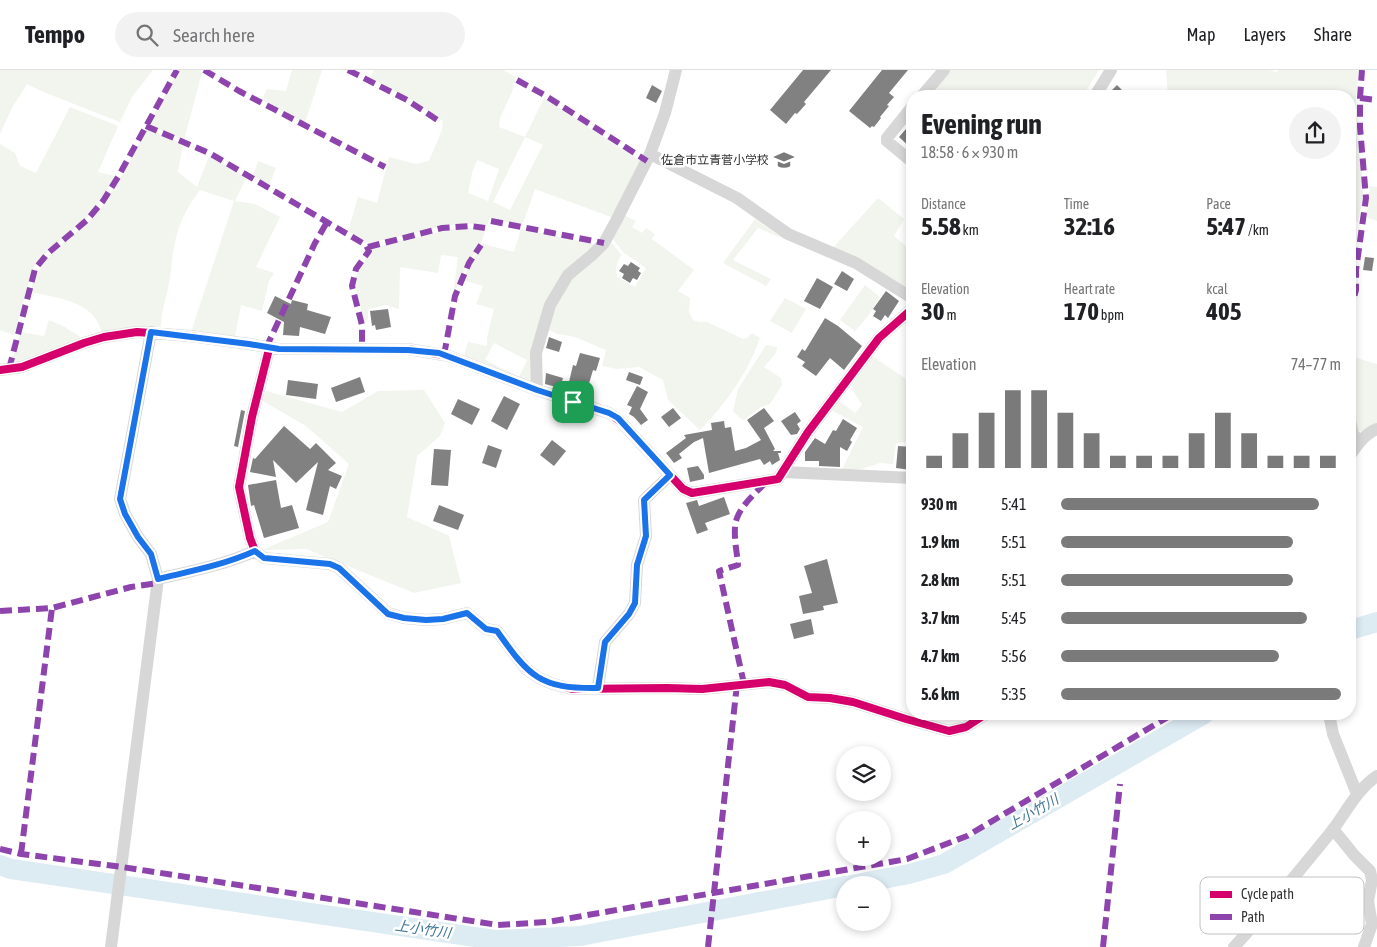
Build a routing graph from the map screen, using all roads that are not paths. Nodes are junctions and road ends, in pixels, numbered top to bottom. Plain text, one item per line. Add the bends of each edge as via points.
1 (676, 70) edge
2 (944, 70) edge
3 (1111, 70) edge
4 (927, 90) edge
5 (1099, 90) edge
6 (906, 114) edge
7 (650, 154) junction
8 (906, 157) edge
9 (906, 294) edge
10 (906, 314) edge
11 (151, 332) junction
12 (269, 349) junction
13 (0, 370) edge
14 (537, 390) junction
15 (1377, 428) edge
16 (1356, 435) edge
17 (783, 472) junction
18 (670, 475) junction
19 (906, 478) edge
20 (255, 551) junction
21 (158, 579) junction
22 (598, 688) junction
23 (906, 719) edge
24 (910, 720) edge
25 (977, 720) edge
26 (1330, 720) edge
27 (1377, 776) edge
28 (1357, 794) junction
29 (1333, 829) junction
30 (1295, 877) edge
31 (1246, 934) edge
32 (111, 947) edge
33 (1234, 947) edge
34 (1364, 947) edge

1 - 7 street
2 - 4 street
3 - 5 street
6 - 8 street via 887,141
7 - 9 street via 737,198 788,234 856,264
7 - 14 street via 604,243 568,275 550,305 536,352
10 - 17 street via 879,338 808,432
11 - 12 street
11 - 13 street via 104,337 22,367
11 - 21 street via 120,499 125,514 151,554
12 - 14 street via 439,353
12 - 20 street via 239,487
14 - 18 street via 618,418
15 - 16 street
17 - 18 street via 774,481 692,492 683,489
17 - 19 street
18 - 22 street via 644,500 646,536 637,565 635,603 605,642
20 - 21 street via 234,560
20 - 22 street via 264,558 330,564 339,568 388,614 404,618 443,619 467,613 486,629 497,631 526,669 539,678 572,689
21 - 32 street
22 - 23 street via 702,690 769,682 785,685 808,697 852,702
24 - 25 street via 949,731 966,727
26 - 28 street
27 - 28 street
28 - 29 street
29 - 30 street
29 - 34 street via 1370,871 1372,880 1368,901 1372,924
31 - 33 street

